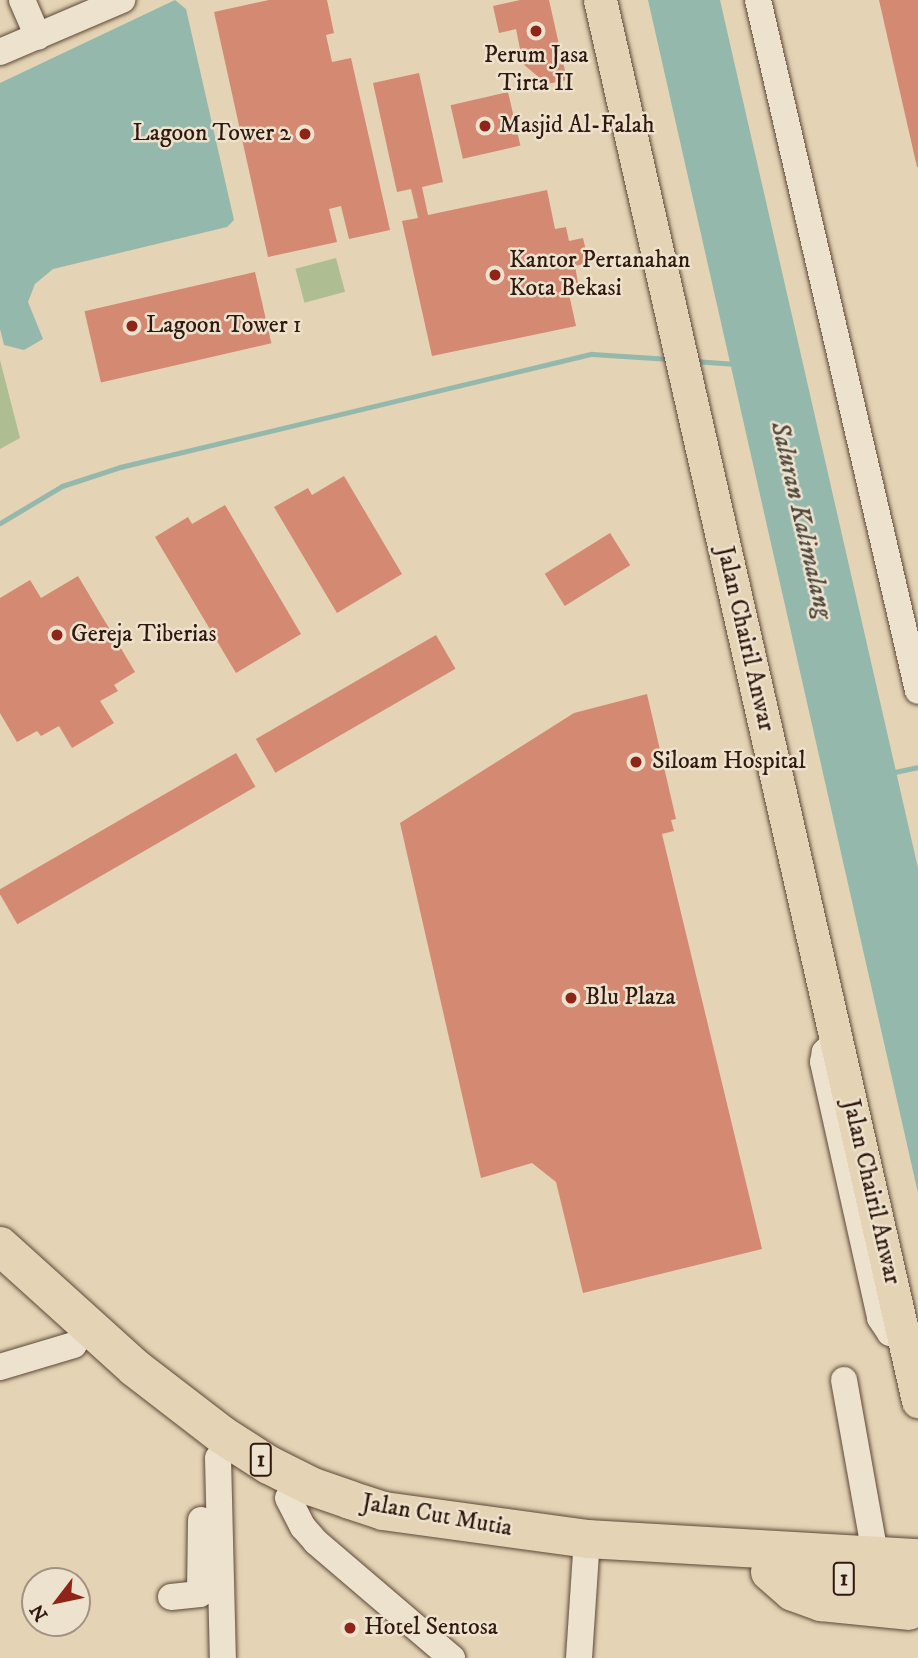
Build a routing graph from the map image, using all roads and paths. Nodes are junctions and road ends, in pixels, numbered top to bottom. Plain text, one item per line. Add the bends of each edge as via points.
1 (22, 0) edge
2 (122, 0) edge
3 (600, 0) edge
4 (623, 0) edge
5 (758, 0) edge
6 (38, 37) junction
7 (0, 52) edge
8 (646, 156) junction
9 (918, 691) edge
10 (0, 1246) edge
11 (0, 1278) edge
12 (910, 1320) edge
13 (74, 1345) junction
14 (0, 1367) edge
15 (844, 1380) dead end
16 (918, 1401) edge
17 (211, 1454) junction
18 (288, 1498) junction
19 (587, 1549) junction
20 (875, 1554) junction
21 (918, 1556) edge
22 (770, 1573) junction
23 (918, 1586) edge
24 (171, 1597) dead end
25 (918, 1611) edge
26 (222, 1658) edge
27 (452, 1658) edge
28 (579, 1658) edge

1 - 6 street
2 - 6 street
3 - 8 main road, Jalan Chairil Anwar
4 - 8 main road, Jalan Chairil Anwar
5 - 9 street
6 - 7 street
8 - 12 main road, Jalan Chairil Anwar
10 - 19 highway, Jalan Cut Mutia / 1 via 157,1385 269,1465 313,1487 383,1511
11 - 13 highway, Jalan Cut Mutia / 1
12 - 16 main road, Jalan Chairil Anwar
13 - 14 street
13 - 17 highway, Jalan Cut Mutia / 1
15 - 20 street
17 - 18 highway, Jalan Cut Mutia / 1
17 - 24 street via 201,1589 194,1596
17 - 26 street
18 - 19 highway, Jalan Cut Mutia / 1 via 347,1521 435,1542
18 - 27 street via 316,1542
19 - 20 highway, Jalan Cut Mutia / 1
19 - 22 highway, Jalan Cut Mutia / 1
19 - 28 street
20 - 21 highway, Jalan Cut Mutia
22 - 23 highway, Jalan Cut Mutia / 1
22 - 25 highway via 793,1592 821,1602

